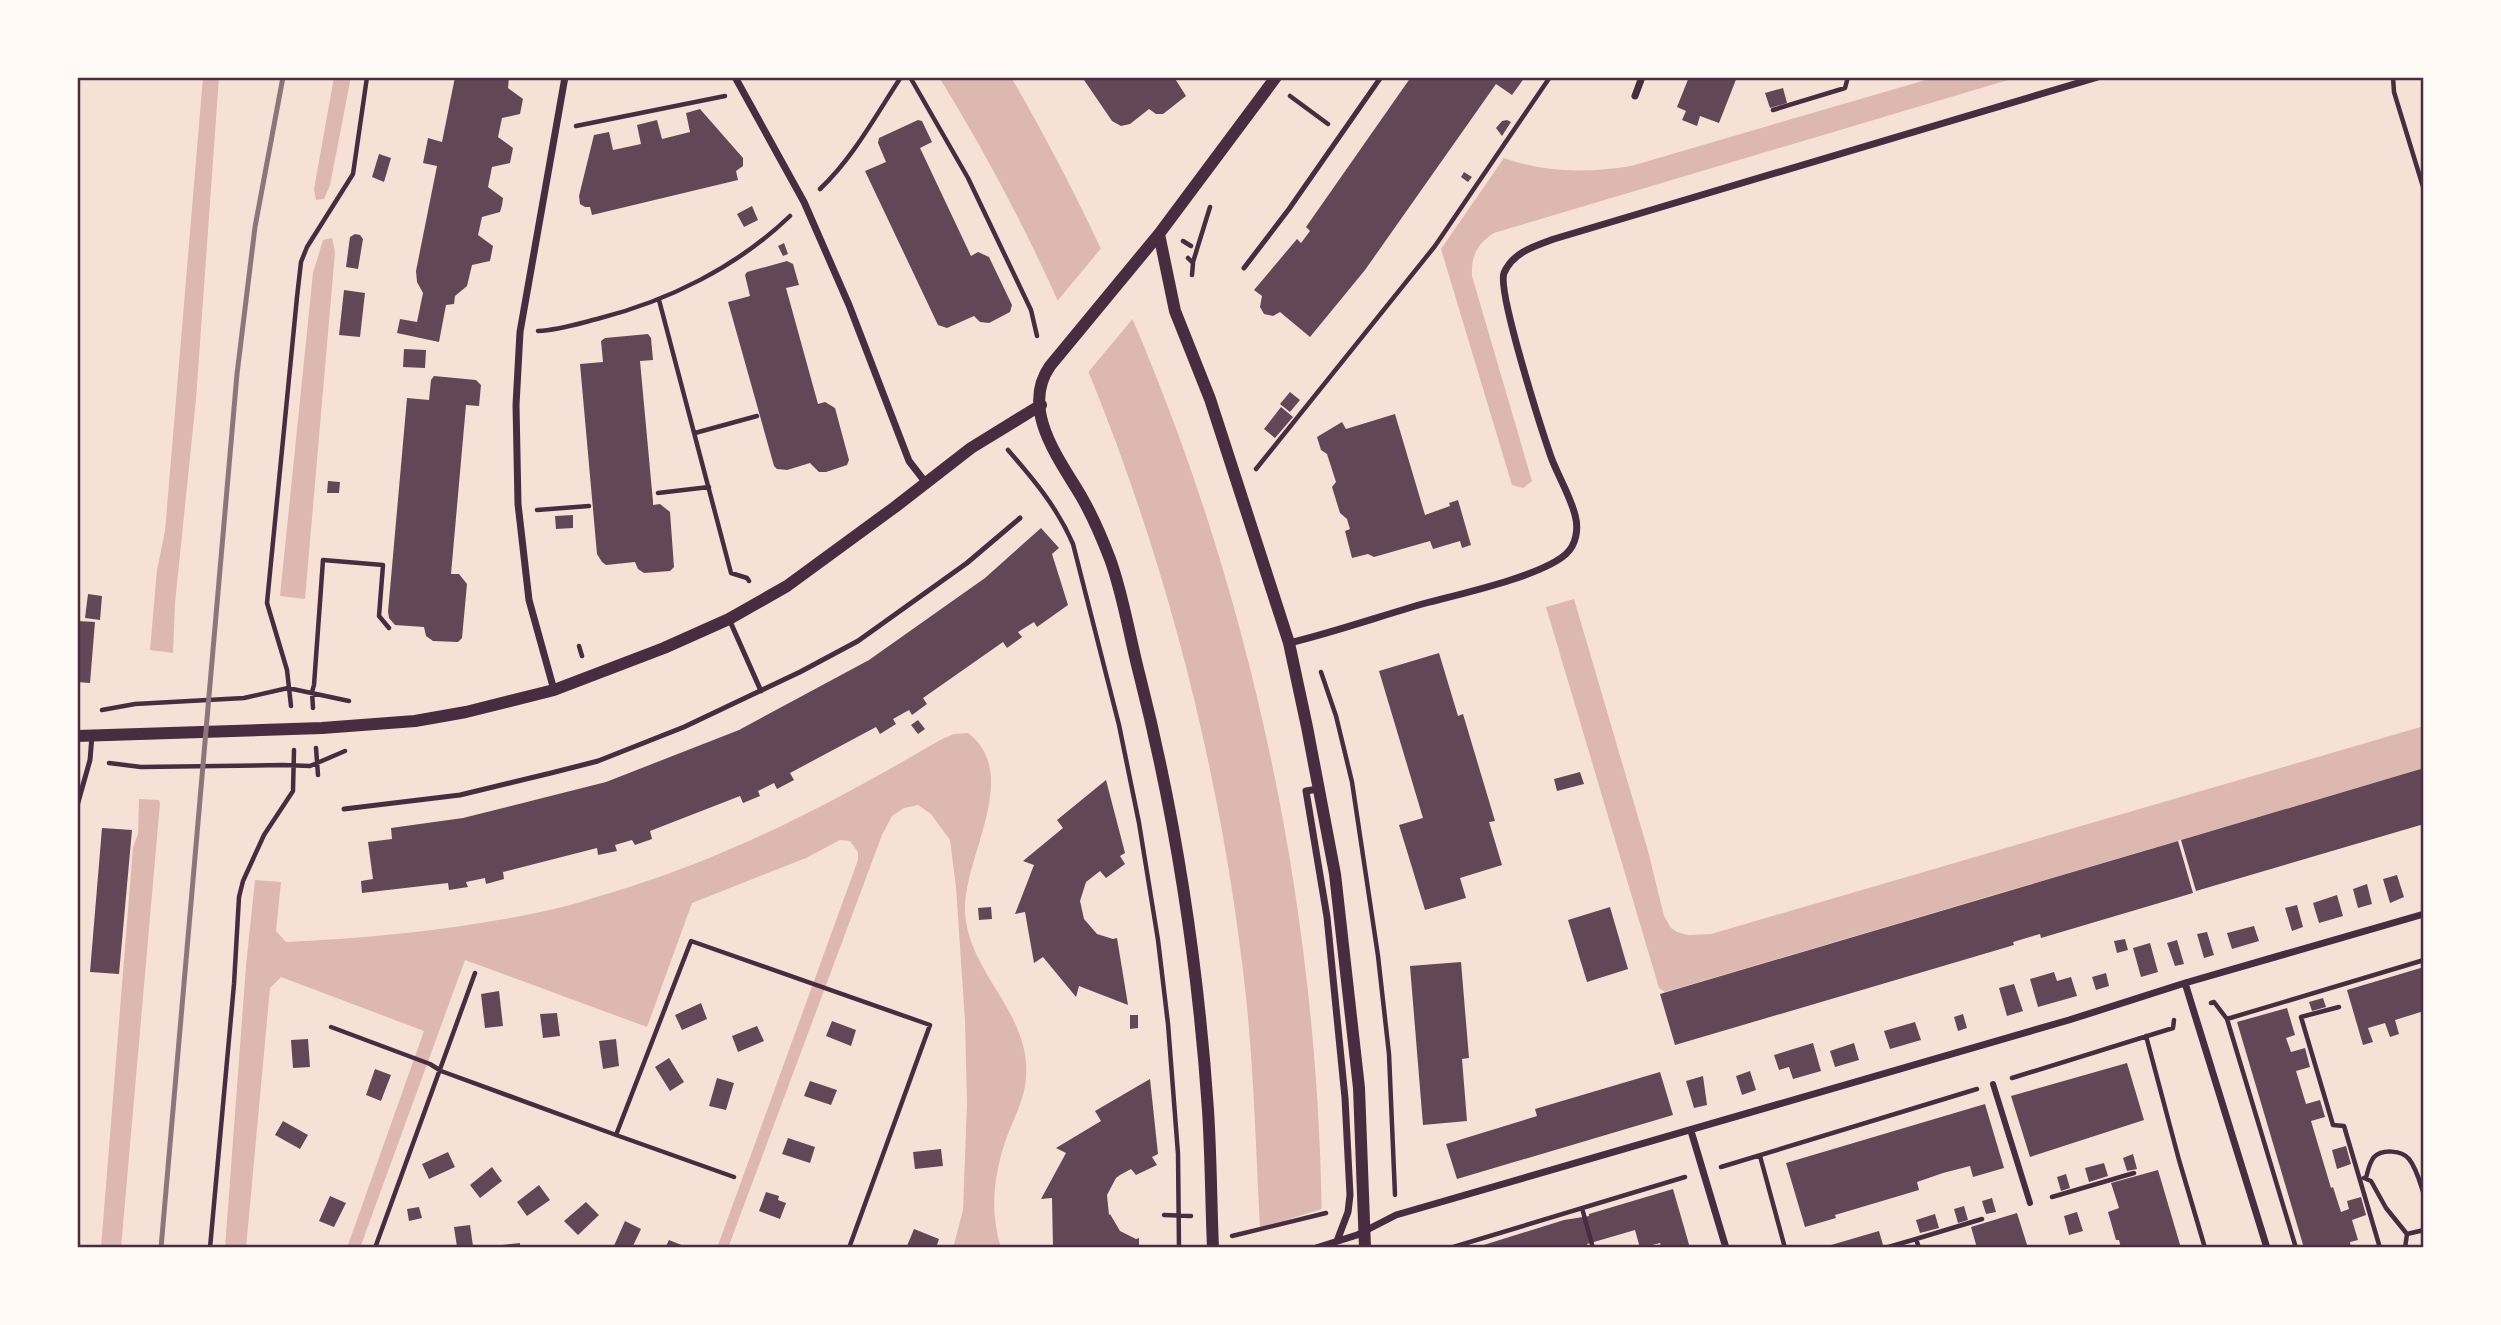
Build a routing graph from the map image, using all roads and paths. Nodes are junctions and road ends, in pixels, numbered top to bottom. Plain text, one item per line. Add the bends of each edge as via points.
1 (366, 77) edge
2 (565, 77) edge
3 (735, 77) edge
4 (901, 77) edge
5 (910, 77) edge
6 (1381, 77) edge
7 (1550, 77) edge
8 (1642, 77) edge
9 (1848, 77) edge
10 (2098, 77) edge
11 (2393, 77) edge
12 (1272, 79) edge
13 (743, 92) junction
14 (1635, 96) dead end
15 (1773, 110) dead end
16 (556, 130) junction
17 (1343, 134) junction
18 (2424, 190) edge
19 (1212, 200) dead end
20 (804, 202) junction
21 (1159, 234) junction
22 (1193, 263) dead end
23 (1244, 268) dead end
24 (659, 300) junction
25 (520, 332) junction
26 (1037, 336) dead end
27 (1041, 405) junction
28 (757, 416) dead end
29 (695, 433) junction
30 (994, 433) junction
31 (1255, 470) dead end
32 (926, 483) junction
33 (709, 487) junction
34 (658, 493) dead end
35 (589, 506) dead end
36 (519, 512) junction
37 (1020, 518) dead end
38 (761, 601) junction
39 (729, 620) junction
40 (389, 628) dead end
41 (1289, 643) junction
42 (314, 685) dead end
43 (288, 688) junction
44 (554, 690) junction
45 (761, 691) junction
46 (312, 692) dead end
47 (100, 710) dead end
48 (292, 729) junction
49 (77, 736) edge
50 (92, 736) junction
51 (317, 764) dead end
52 (295, 766) junction
53 (141, 767) dead end
54 (1318, 789) junction
55 (77, 806) edge
56 (344, 809) dead end
57 (77, 830) edge
58 (77, 835) edge
59 (2424, 914) edge
60 (2424, 960) edge
61 (475, 973) dead end
62 (2185, 983) junction
63 (2339, 1007) dead end
64 (2193, 1008) junction
65 (2227, 1018) junction
66 (331, 1027) dead end
67 (2146, 1037) junction
68 (441, 1071) junction
69 (1993, 1084) junction
70 (1691, 1130) junction
71 (616, 1135) junction
72 (1760, 1156) junction
73 (1703, 1171) junction
74 (2134, 1174) dead end
75 (734, 1177) dead end
76 (2359, 1177) junction
77 (2366, 1178) junction
78 (2424, 1195) edge
79 (2052, 1197) dead end
80 (2030, 1203) dead end
81 (1582, 1208) junction
82 (1328, 1213) dead end
83 (1982, 1219) dead end
84 (2424, 1230) edge
85 (1366, 1231) junction
86 (2407, 1234) junction
87 (1230, 1237) dead end
88 (1916, 1239) junction
89 (1337, 1241) junction
90 (210, 1248) edge
91 (376, 1248) edge
92 (849, 1248) edge
93 (1179, 1248) edge
94 (1213, 1248) edge
95 (1316, 1248) edge
96 (1365, 1248) edge
97 (1450, 1248) edge
98 (1593, 1248) edge
99 (1726, 1248) edge
100 (1785, 1248) edge
101 (1885, 1248) edge
102 (1919, 1248) edge
103 (2205, 1248) edge
104 (2267, 1248) edge
105 (2296, 1248) edge
106 (2380, 1248) edge
107 (2405, 1248) edge

1 - 43 path via 353,174 301,262 267,603
2 - 16 street
3 - 13 street
4 - 20 path via 848,156
5 - 26 path via 968,178 1031,310
6 - 17 lane
7 - 31 path via 1435,246
8 - 14 street
9 - 15 path via 1845,88
10 - 41 street via 1555,239 1513,259 1503,275 1504,293 1551,458 1576,516 1576,539 1567,554 1552,564 1492,586
11 - 18 path
12 - 17 path
12 - 21 street
13 - 16 path
13 - 20 street
16 - 25 street
17 - 23 lane
19 - 22 path
20 - 24 path via 745,253
20 - 32 street via 909,461
21 - 27 street via 1056,358 1042,380
21 - 41 street via 1175,311 1219,424
24 - 25 path via 558,330
24 - 29 path
25 - 36 street via 516,405
27 - 30 street
27 - 94 street via 1048,440 1110,560 1151,720 1196,980 1208,1111
28 - 29 path
29 - 33 path
30 - 32 street
30 - 93 path via 1046,494 1073,544 1119,725 1139,823 1168,1024 1178,1154
32 - 38 street
33 - 34 path
33 - 38 path via 731,573 747,578
35 - 36 path
36 - 44 street via 529,600
37 - 45 lane via 967,564 858,641
38 - 39 street
39 - 44 street
39 - 45 lane
40 - 42 path via 379,616 383,565 323,560
41 - 54 street
43 - 46 path
43 - 47 path via 244,698
43 - 48 path
44 - 48 street via 415,721
45 - 56 lane via 598,761 460,794
48 - 50 street
48 - 52 path
49 - 50 street
50 - 55 lane
51 - 52 path
52 - 53 path
52 - 90 path via 293,791 264,835 239,897
54 - 85 street via 1335,874 1357,1074
54 - 89 street via 1306,791 1328,917 1350,1184 1348,1212
57 - 58 lane
59 - 62 street
60 - 65 path
61 - 68 path
62 - 64 street
62 - 70 street
63 - 76 path via 2301,1017 2333,1125 2344,1126
64 - 65 path via 2214,1002
64 - 67 path via 2175,1014 2173,1028
64 - 104 street
65 - 105 path
66 - 68 path
67 - 69 path
67 - 103 path
68 - 71 path
68 - 91 path
69 - 72 path
69 - 80 street
70 - 73 street
70 - 85 street via 1396,1215
71 - 75 path
71 - 92 path via 691,941 930,1024
72 - 73 path
72 - 100 path
73 - 81 path
73 - 99 street
74 - 79 path
76 - 77 path
76 - 106 path
77 - 78 path via 2373,1158 2397,1152 2408,1156
77 - 86 path
81 - 97 path
81 - 98 path
82 - 87 path
83 - 88 path
84 - 86 path
85 - 89 street
85 - 96 street
86 - 107 path
88 - 101 path
88 - 102 path
89 - 95 street

